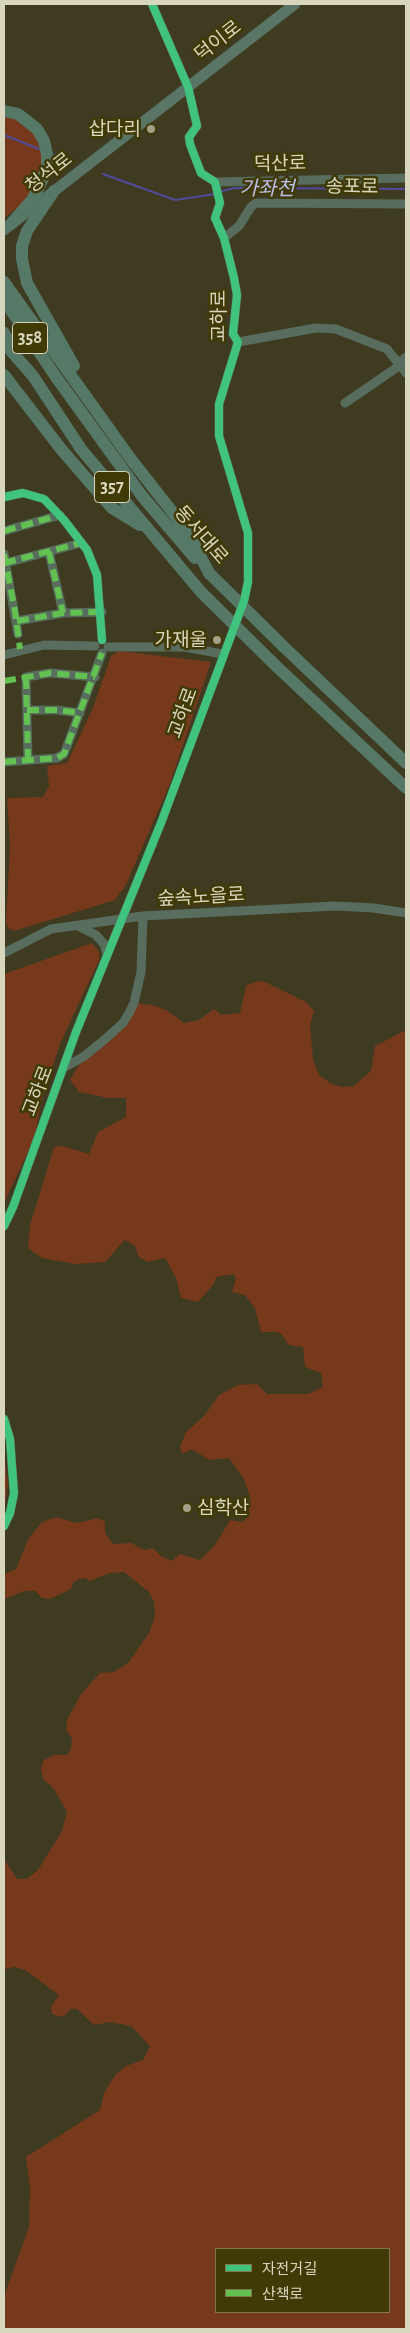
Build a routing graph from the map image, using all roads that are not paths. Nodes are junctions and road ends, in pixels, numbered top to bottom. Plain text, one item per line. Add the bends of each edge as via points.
1 (152, 4) edge
2 (295, 4) edge
3 (188, 87) junction
4 (4, 110) edge
5 (406, 178) edge
6 (217, 190) junction
7 (54, 191) junction
8 (406, 204) edge
9 (7, 227) edge
10 (224, 238) junction
11 (4, 282) edge
12 (4, 300) edge
13 (4, 311) edge
14 (4, 332) edge
15 (238, 342) junction
16 (4, 343) edge
17 (403, 361) edge
18 (406, 373) edge
19 (4, 375) edge
20 (33, 376) junction
21 (56, 377) junction
22 (345, 403) dead end
23 (103, 419) junction
24 (4, 497) edge
25 (60, 515) junction
26 (4, 531) edge
27 (150, 531) junction
28 (81, 543) junction
29 (49, 552) junction
30 (5, 559) edge
31 (208, 573) junction
32 (102, 612) junction
33 (63, 613) junction
34 (17, 621) junction
35 (18, 634) dead end
36 (102, 647) junction
37 (222, 654) junction
38 (4, 655) edge
39 (94, 677) junction
40 (27, 710) junction
41 (80, 713) junction
42 (28, 760) junction
43 (4, 762) edge
44 (406, 763) edge
45 (406, 788) edge
46 (406, 914) edge
47 (143, 916) junction
48 (122, 920) junction
49 (78, 926) junction
50 (4, 952) edge
51 (108, 954) junction
52 (64, 1067) junction
53 (4, 1226) edge
54 (4, 1419) edge
55 (4, 1526) edge

1 - 3 street
2 - 3 main road, 덕이로
3 - 6 street via 197,126 189,138 190,144 201,173
3 - 7 main road, 청석로
4 - 9 highway via 18,114 37,129 44,141 47,167 32,200
5 - 6 street, 덕산로
6 - 10 street, 교하로 via 215,218
7 - 9 main road, 청석로
7 - 23 highway via 28,230 22,246 27,283
8 - 10 street, 송포로 via 256,203 240,226
10 - 15 street, 교하로 via 237,295 233,334
11 - 23 highway
12 - 21 highway, 동서대로 / 358
13 - 21 main road, 357
14 - 20 main road, 357
15 - 17 street via 327,327 387,349
15 - 37 street, 교하로 via 219,404 219,436 248,533 250,567 244,601
16 - 20 highway, 동서대로 / 358
17 - 18 street
17 - 22 street
19 - 27 highway via 112,508
20 - 27 highway, 동서대로 / 357 via 81,449
21 - 31 highway, 동서대로 / 357 via 142,496
23 - 31 highway via 188,532
24 - 25 street via 34,495
25 - 26 street
25 - 28 street
27 - 45 highway, 동서대로 / 357, bridge via 201,592
28 - 29 street
28 - 32 street via 97,575
29 - 30 street
29 - 33 street
30 - 34 street
31 - 44 highway, 동서대로 / 357, bridge
32 - 33 street
32 - 36 street
33 - 34 street
34 - 35 street
36 - 37 street via 185,647
36 - 38 street via 44,645
36 - 39 street
37 - 48 street, 교하로
39 - 40 street via 50,673 26,677
39 - 41 street
40 - 41 street
40 - 42 street
41 - 42 street via 64,754 57,758
42 - 43 street
46 - 47 street, 숲속노을로 via 335,906
47 - 48 street, 숲속노을로
47 - 52 street, 교하로 via 141,972 129,1013 103,1041
48 - 49 street, 숲속노을로
48 - 51 street, 교하로
49 - 50 street, 숲속노을로 via 51,929
49 - 51 street via 96,935
51 - 52 street, 교하로
52 - 53 street, 교하로
54 - 55 street via 10,1439 14,1493

